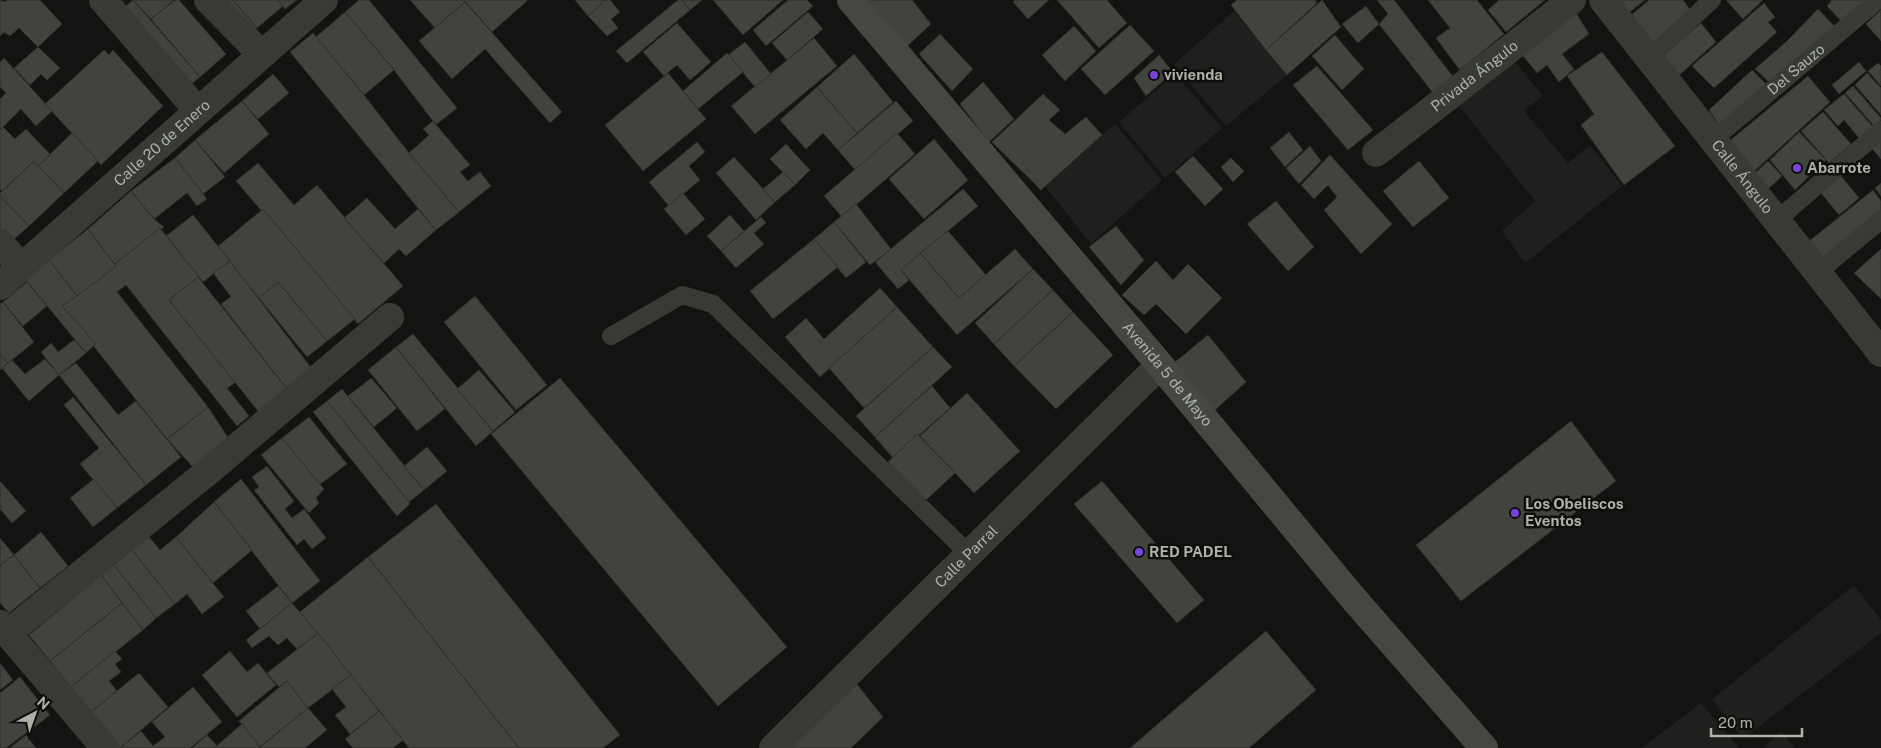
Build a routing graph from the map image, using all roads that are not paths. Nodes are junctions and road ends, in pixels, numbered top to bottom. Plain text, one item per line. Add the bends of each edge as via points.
1 (103, 0) edge
2 (208, 0) edge
3 (324, 0) edge
4 (851, 0) edge
5 (1572, 0) edge
6 (1603, 0) edge
7 (1712, 0) edge
8 (1878, 0) edge
9 (262, 56) junction
10 (1649, 58) junction
11 (198, 111) junction
12 (1881, 130) edge
13 (1713, 140) junction
14 (1376, 153) dead end
15 (1881, 220) edge
16 (1776, 221) junction
17 (0, 243) edge
18 (21, 268) junction
19 (1817, 273) junction
20 (0, 286) edge
21 (390, 318) dead end
22 (611, 336) dead end
23 (1881, 353) edge
24 (1160, 365) junction
25 (969, 554) junction
26 (4, 629) edge
27 (105, 748) edge
28 (773, 748) edge
29 (1484, 748) edge

1 - 11 street
2 - 9 street
3 - 9 street, Calle 20 de Enero
4 - 24 main road, Avenida 5 de Mayo
5 - 14 street, Privada Ángulo
6 - 10 street, Calle Ángulo
7 - 10 lane
8 - 13 lane, Del Sauzo
9 - 11 street, Calle 20 de Enero
10 - 13 street, Calle Ángulo
11 - 18 street, Calle 20 de Enero
12 - 16 lane
13 - 16 street, Calle Ángulo
15 - 19 lane
16 - 19 street, Calle Ángulo
17 - 18 street
18 - 20 street, Calle 20 de Enero
19 - 23 street, Calle Ángulo
21 - 26 street via 210,470
22 - 25 lane via 682,295 713,304
24 - 25 street, Calle Parral
24 - 29 main road, Avenida 5 de Mayo via 1353,598
25 - 28 street, Calle Parral
26 - 27 street

